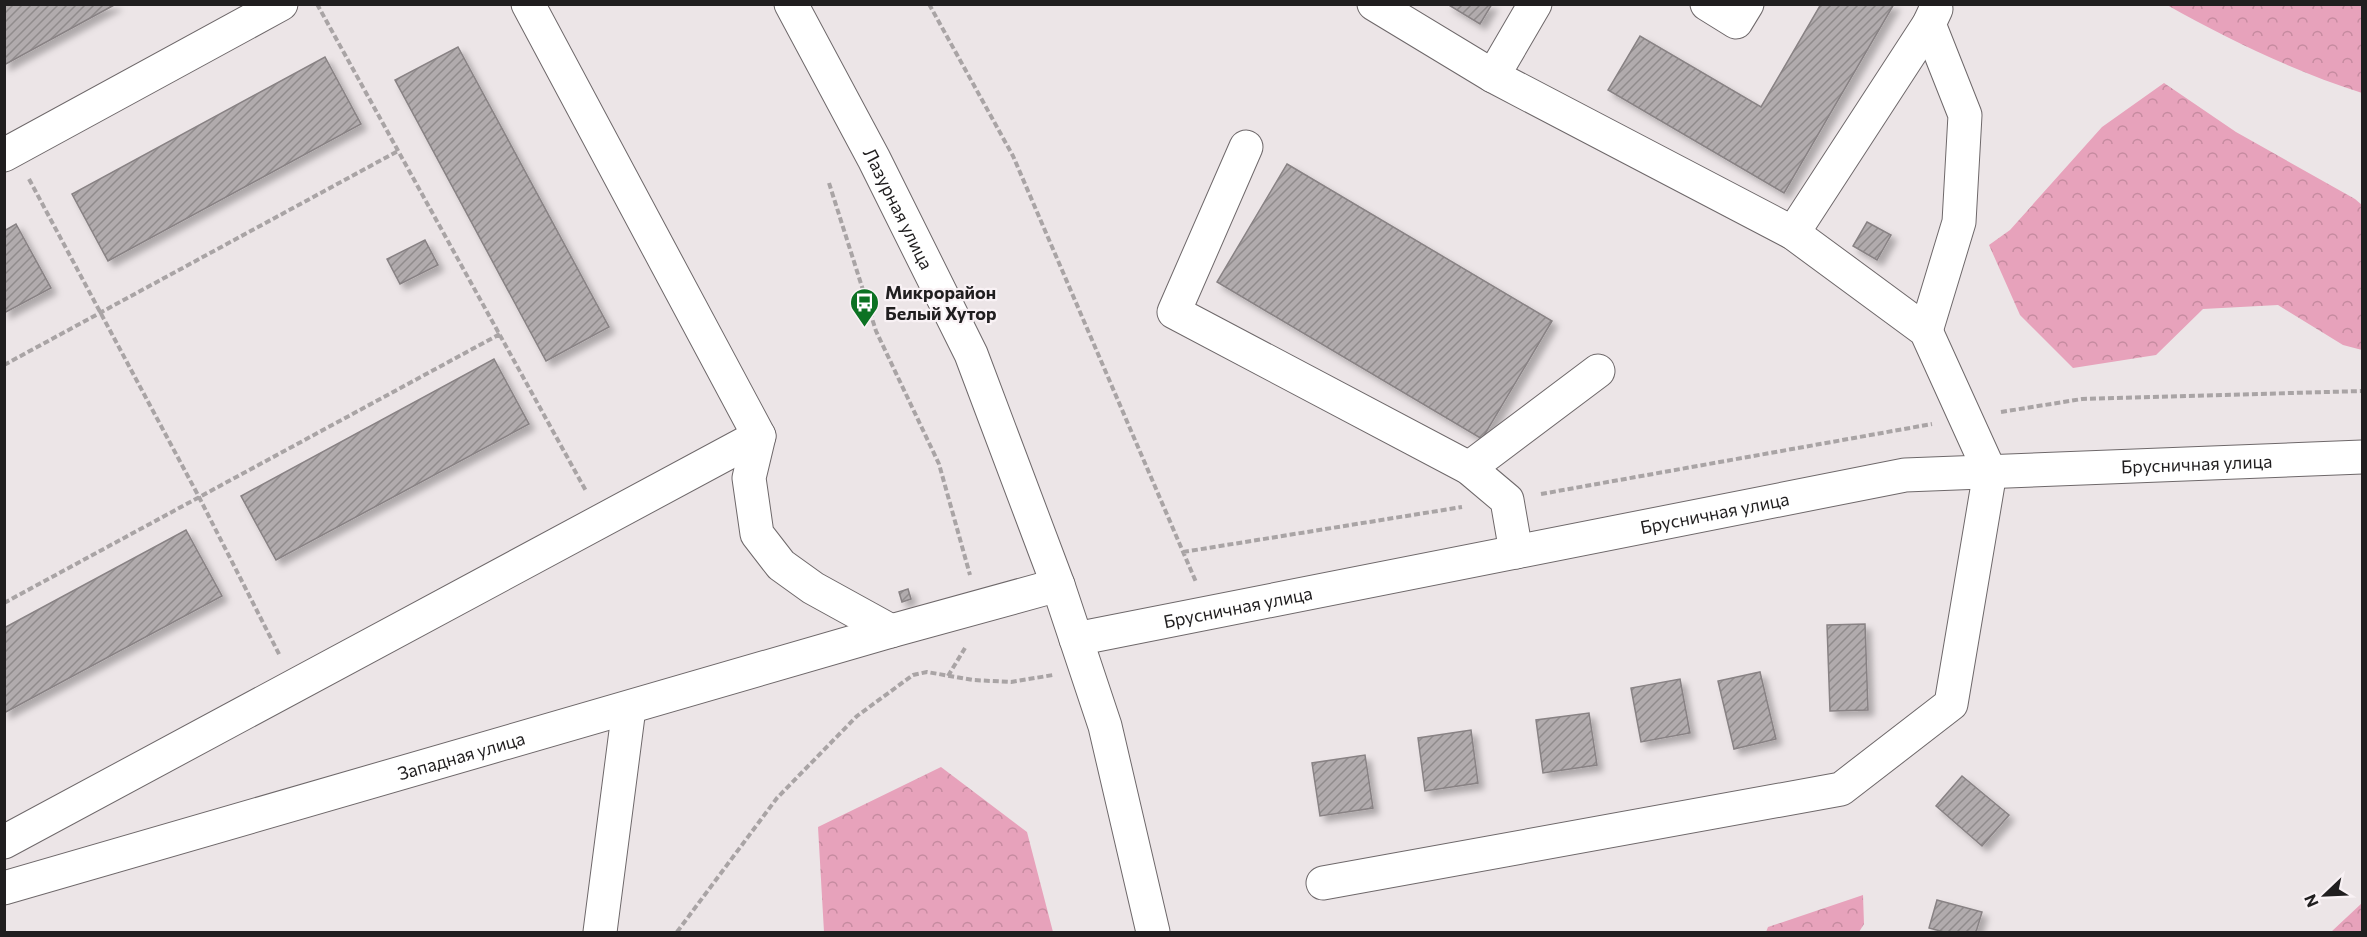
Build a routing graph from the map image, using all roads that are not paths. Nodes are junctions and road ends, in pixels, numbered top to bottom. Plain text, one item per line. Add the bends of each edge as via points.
1 (281, 4) edge
2 (528, 4) edge
3 (791, 4) edge
4 (1374, 4) edge
5 (1535, 4) edge
6 (1707, 4) edge
7 (1746, 4) edge
8 (1933, 14) edge
9 (1493, 76) junction
10 (1246, 147) dead end
11 (9, 153) edge
12 (1793, 233) junction
13 (1926, 331) junction
14 (1598, 371) dead end
15 (759, 436) junction
16 (2362, 457) edge
17 (1469, 468) junction
18 (1990, 472) junction
19 (1516, 552) junction
20 (1058, 585) junction
21 (904, 627) junction
22 (1076, 639) junction
23 (629, 708) junction
24 (4, 842) edge
25 (1323, 883) dead end
26 (4, 888) edge
27 (600, 933) edge
28 (1153, 933) edge

1 - 11 street
2 - 15 street
3 - 20 street, Лазурная улица via 971,354
4 - 9 street
5 - 9 street
6 - 7 street via 1736,22
8 - 12 street
8 - 13 street via 1965,116 1959,222
9 - 12 street
10 - 17 street via 1174,312
12 - 13 street
13 - 18 street
14 - 17 street
15 - 21 street via 749,478 757,534 781,565 813,588
15 - 24 street
16 - 18 street, Брусничная улица
17 - 19 street via 1508,500
18 - 19 street, Брусничная улица via 1905,475
18 - 25 street via 1951,704 1841,789
19 - 22 street, Брусничная улица
20 - 21 street, Западная улица
20 - 22 street, Лазурная улица
21 - 23 street, Западная улица
22 - 28 street, Лазурная улица via 1105,726
23 - 26 street, Западная улица
23 - 27 street

